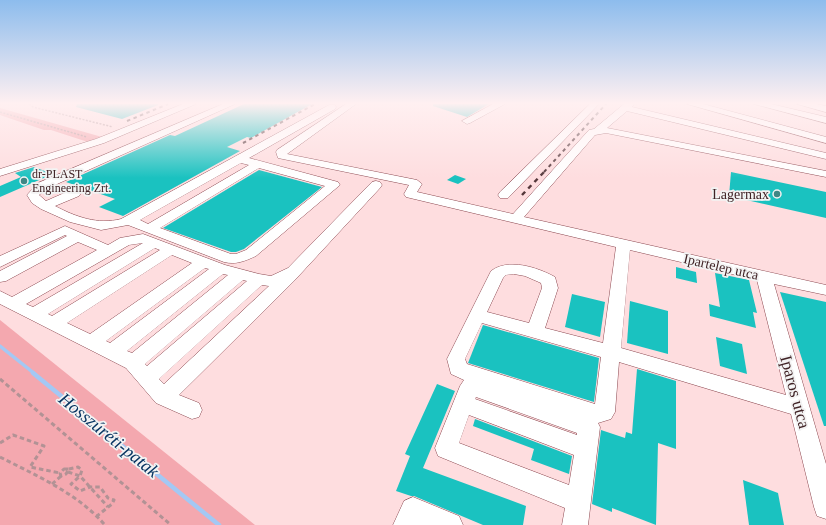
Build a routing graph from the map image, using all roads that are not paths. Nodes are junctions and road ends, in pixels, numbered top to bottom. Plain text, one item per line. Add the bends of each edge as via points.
1 (132, 128) edge
2 (174, 128) edge
3 (293, 128) edge
4 (316, 128) edge
5 (570, 128) edge
6 (600, 128) edge
7 (714, 128) edge
8 (783, 128) edge
9 (720, 130) junction
10 (604, 131) junction
11 (826, 140) edge
12 (704, 150) junction
13 (718, 153) junction
14 (826, 156) edge
15 (240, 159) junction
16 (258, 164) junction
17 (39, 167) dead end
18 (826, 174) edge
19 (3, 177) edge
20 (355, 180) dead end
21 (826, 184) edge
22 (376, 185) junction
23 (413, 189) junction
24 (75, 193) dead end
25 (504, 195) dead end
26 (45, 206) junction
27 (124, 218) junction
28 (514, 220) junction
29 (66, 231) junction
30 (152, 236) junction
31 (620, 244) junction
32 (171, 249) junction
33 (108, 250) junction
34 (0, 262) edge
35 (203, 262) junction
36 (220, 268) junction
37 (292, 272) junction
38 (240, 274) junction
39 (764, 276) junction
40 (0, 277) edge
41 (258, 279) junction
42 (826, 290) edge
43 (6, 300) edge
44 (35, 314) junction
45 (478, 315) junction
46 (52, 324) junction
47 (535, 332) junction
48 (92, 342) junction
49 (112, 352) junction
50 (610, 352) junction
51 (133, 363) junction
52 (147, 378) junction
53 (163, 397) junction
54 (799, 408) junction
55 (192, 410) dead end
56 (578, 501) junction
57 (826, 506) edge
58 (406, 525) edge
59 (450, 525) edge
60 (575, 525) edge

1 - 19 street
2 - 26 street via 42,186 33,195 34,199
3 - 15 street
4 - 23 street via 281,152 282,156 413,182 416,184
5 - 25 street
6 - 10 street
7 - 9 street
8 - 11 street
9 - 12 street
9 - 14 street
10 - 12 street
10 - 28 street via 592,132
12 - 13 street
13 - 18 street
13 - 21 street via 717,161
15 - 16 street
15 - 27 street
16 - 30 street
16 - 30 street via 334,185 251,253 238,259 229,259
17 - 19 street
20 - 22 street
22 - 23 street
22 - 37 street
23 - 28 street, Ipartelep utca via 410,194
24 - 26 street
26 - 27 street via 92,225
27 - 30 street
28 - 31 street, Ipartelep utca
29 - 33 street
29 - 34 street
29 - 40 street
30 - 32 street
30 - 33 street via 134,238
30 - 44 street
31 - 39 street, Ipartelep utca
31 - 50 street
32 - 35 street
32 - 46 street
33 - 43 street
35 - 36 street
35 - 48 street
36 - 38 street
36 - 49 street
37 - 41 street via 278,280
37 - 53 street
38 - 41 street
38 - 51 street
39 - 42 street, Ipartelep utca
39 - 54 street, Iparos utca
41 - 52 street
43 - 44 street
44 - 46 street
45 - 47 street
45 - 47 street via 496,275 501,270 510,268 542,277 549,281 550,288
45 - 50 street via 456,359 458,368 590,413 604,412
46 - 48 street
47 - 50 street
48 - 49 street
49 - 51 street
50 - 54 street
51 - 52 street
52 - 53 street
53 - 55 street
54 - 57 street, Iparos utca
56 - 56 street via 446,448 470,386 589,427
56 - 60 street
58 - 59 street via 413,510

